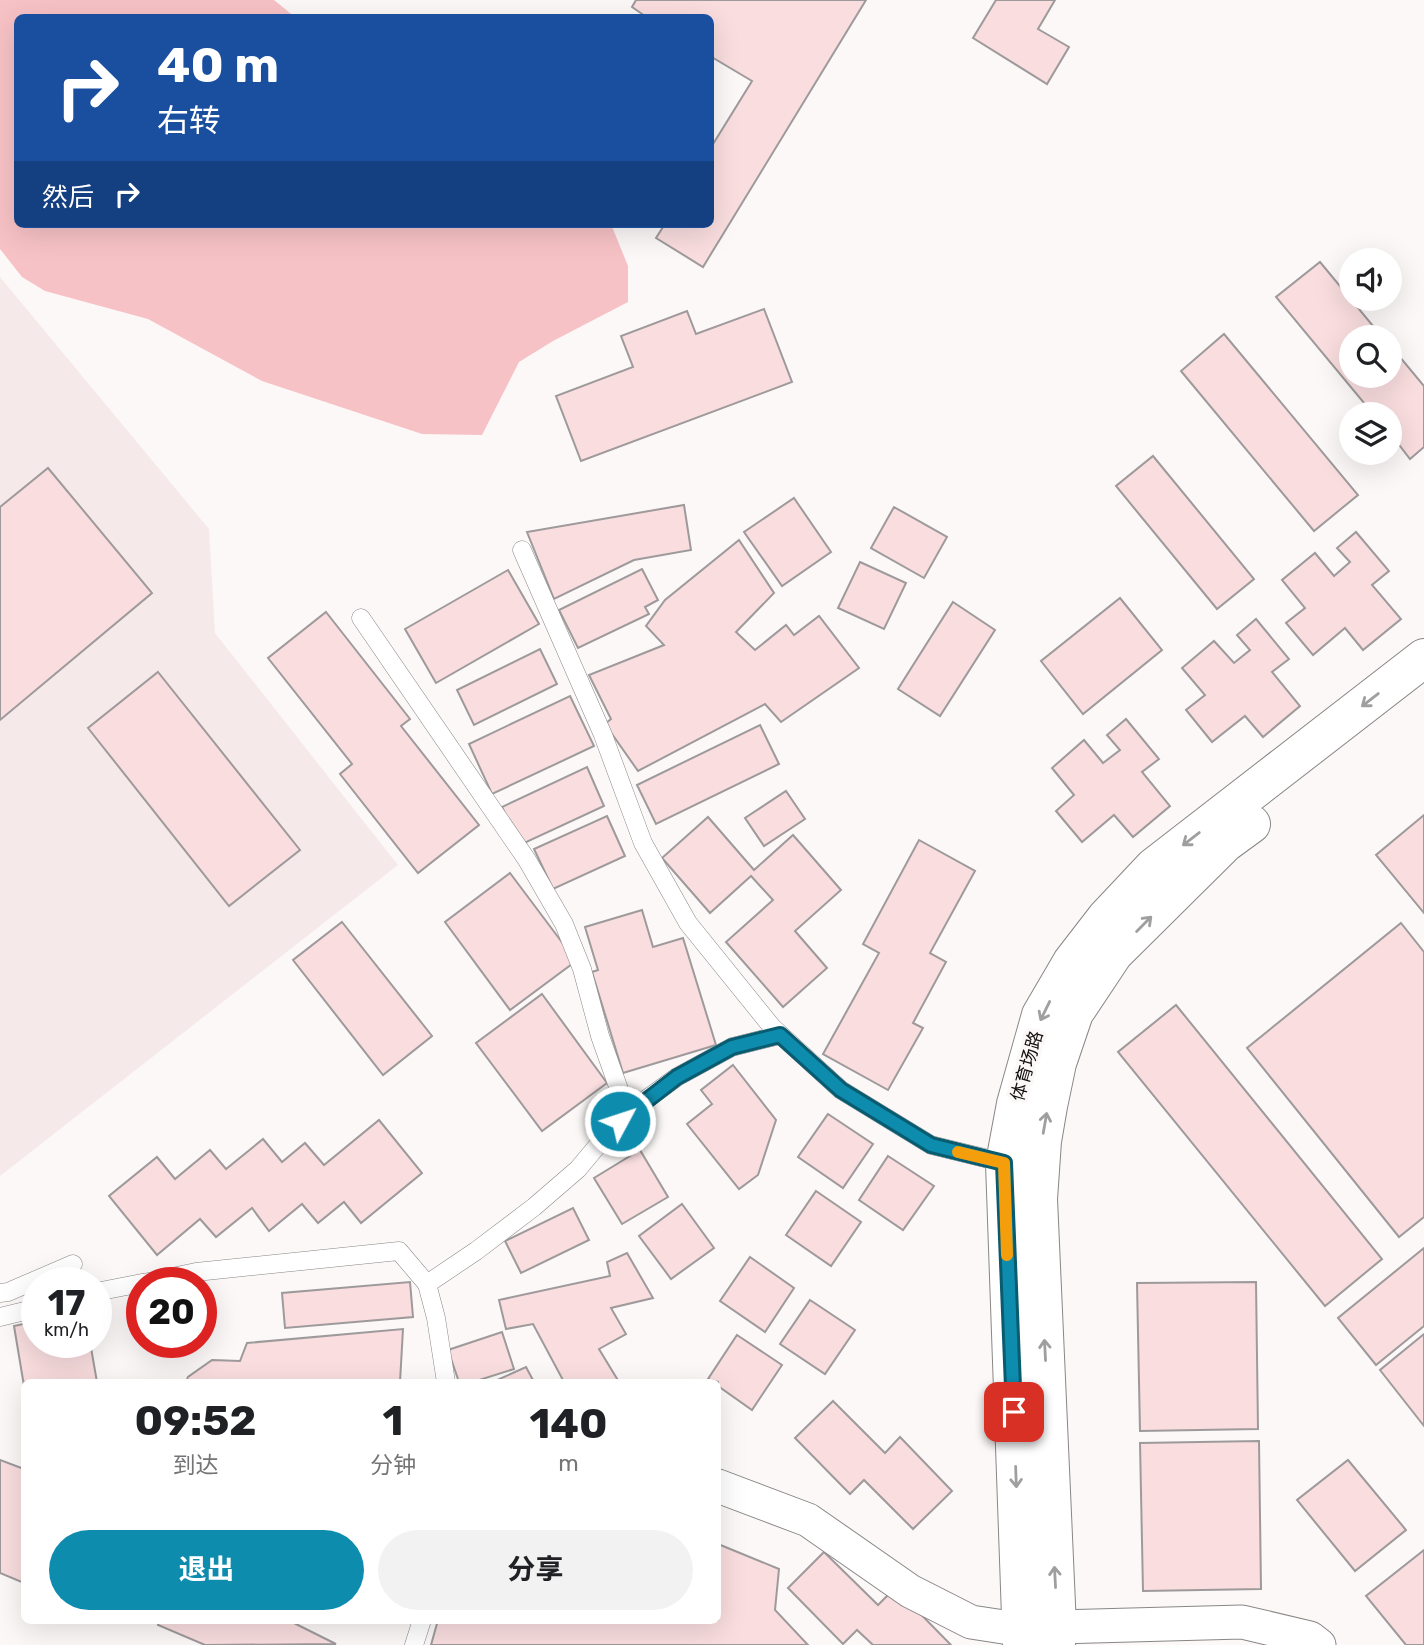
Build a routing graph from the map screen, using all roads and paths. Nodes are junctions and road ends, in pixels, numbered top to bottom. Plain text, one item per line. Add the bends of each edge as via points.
1 (522, 550) dead end
2 (361, 618) dead end
3 (1424, 658) edge
4 (1424, 690) edge
5 (780, 1035) junction
6 (620, 1121) junction
7 (1004, 1163) junction
8 (73, 1264) dead end
9 (217, 1270) edge
10 (427, 1284) junction
11 (0, 1293) edge
12 (21, 1312) edge
13 (0, 1317) edge
14 (446, 1379) edge
15 (721, 1487) edge
16 (421, 1624) edge
17 (1040, 1637) edge
18 (414, 1645) edge
19 (1319, 1645) edge

1 - 5 lane via 603,735 643,842 688,923
2 - 6 lane via 527,860 564,924 621,1094
3 -> 7 main road, 体育场路 via 1154,867 1106,918 1072,962 1041,1015
17 -> 4 main road, 体育场路 via 1038,1199 1048,1106 1074,1013 1114,953 1226,843
5 - 6 lane via 732,1047 677,1077
5 - 7 lane via 841,1090 931,1145
6 - 10 lane via 578,1169 534,1207
7 -> 17 main road, 体育场路
8 - 11 lane
9 - 10 lane via 399,1251
10 - 14 lane
12 - 13 lane
15 - 17 street via 808,1520 910,1591 971,1622
16 - 18 lane
17 - 19 street via 1241,1622 1310,1638

